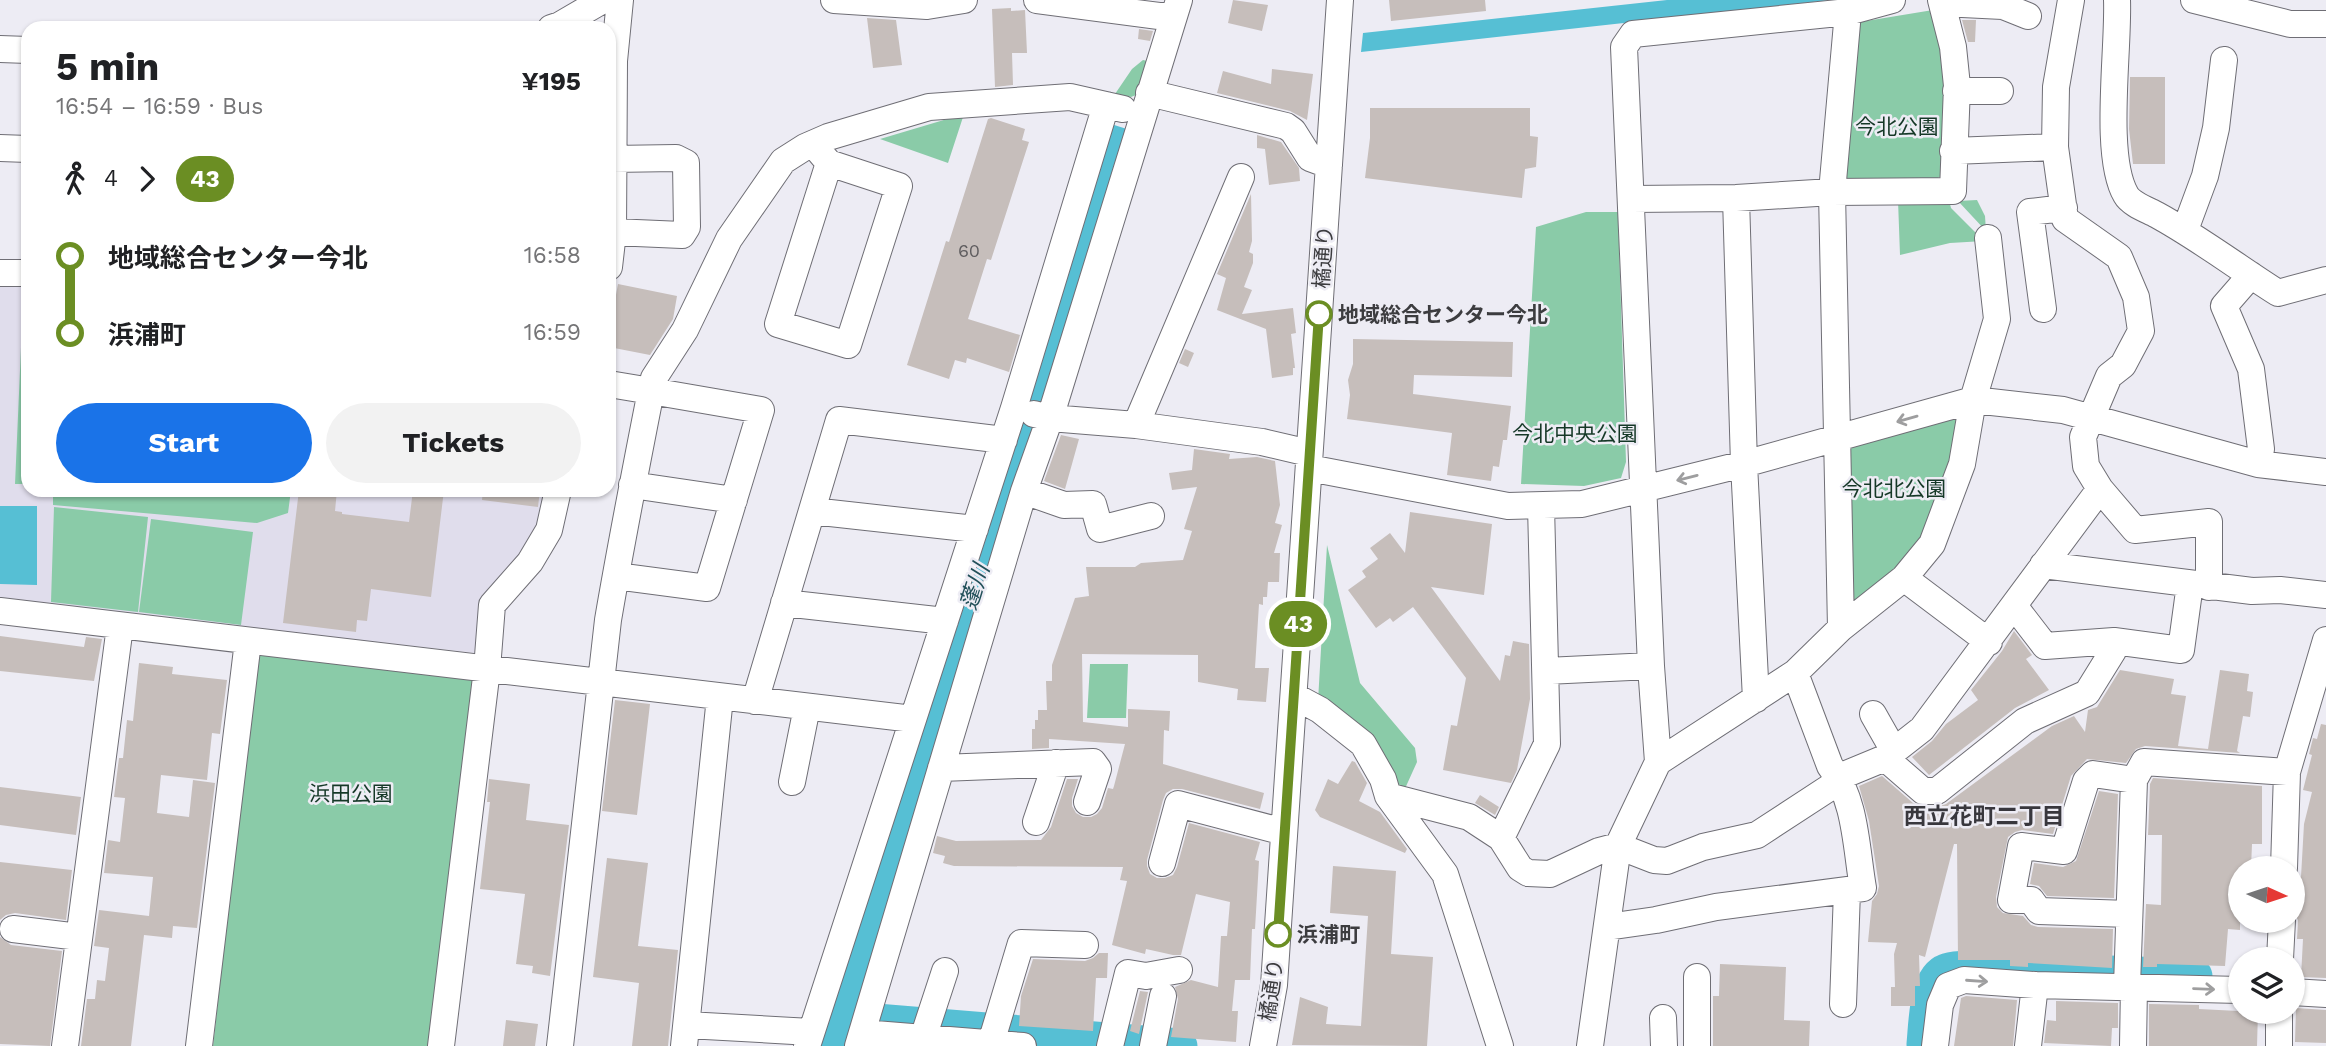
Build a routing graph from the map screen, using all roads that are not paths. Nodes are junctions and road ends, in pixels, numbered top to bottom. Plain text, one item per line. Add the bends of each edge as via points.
1 (603, 0) edge
2 (620, 0) edge
3 (835, 0) edge
4 (964, 0) edge
5 (1340, 0) edge
6 (1892, 0) edge
7 (2071, 0) edge
8 (2117, 0) edge
9 (2194, 0) edge
10 (1049, 1) edge
11 (1942, 1) edge
12 (1113, 4) edge
13 (1170, 12) edge
14 (1848, 12) junction
15 (2028, 16) dead end
16 (568, 21) edge
17 (2326, 24) edge
18 (616, 30) edge
19 (0, 49) edge
20 (21, 50) edge
21 (2224, 60) dead end
22 (1956, 91) junction
23 (2000, 91) dead end
24 (1145, 104) junction
25 (1106, 105) junction
26 (2054, 147) junction
27 (0, 148) edge
28 (21, 149) edge
29 (1953, 151) junction
30 (821, 153) junction
31 (616, 159) edge
32 (1329, 165) junction
33 (1241, 177) dead end
34 (1832, 192) junction
35 (1736, 198) junction
36 (1632, 199) junction
37 (2064, 208) junction
38 (2185, 230) junction
39 (616, 232) edge
40 (1988, 238) dead end
41 (0, 273) edge
42 (21, 273) edge
43 (2251, 275) junction
44 (2326, 280) edge
45 (1994, 288) junction
46 (616, 385) edge
47 (651, 391) junction
48 (1973, 400) junction
49 (1032, 414) junction
50 (2089, 418) junction
51 (1136, 425) junction
52 (1837, 439) junction
53 (1004, 440) junction
54 (1309, 461) junction
55 (1744, 464) junction
56 (2258, 464) junction
57 (2326, 472) edge
58 (632, 485) junction
59 (1644, 488) junction
60 (2100, 489) junction
61 (1024, 491) junction
62 (556, 497) edge
63 (734, 500) junction
64 (1541, 506) junction
65 (812, 511) junction
66 (1151, 516) dead end
67 (975, 529) junction
68 (2043, 565) junction
69 (616, 576) junction
70 (1904, 578) junction
71 (2199, 585) junction
72 (2326, 595) edge
73 (784, 603) junction
74 (2015, 607) junction
75 (0, 611) edge
76 (945, 621) junction
77 (120, 626) junction
78 (1841, 628) junction
79 (2326, 640) edge
80 (248, 641) junction
81 (2114, 641) junction
82 (1989, 642) junction
83 (1651, 666) junction
84 (487, 669) junction
85 (1546, 671) junction
86 (1795, 673) junction
87 (602, 683) junction
88 (1294, 696) junction
89 (720, 697) junction
90 (1756, 699) junction
91 (2317, 700) edge
92 (755, 701) junction
93 (807, 707) junction
94 (1874, 714) dead end
95 (914, 724) junction
96 (948, 736) junction
97 (1890, 754) junction
98 (1658, 762) junction
99 (1056, 763) junction
100 (941, 768) junction
101 (2287, 772) junction
102 (1839, 777) junction
103 (2134, 780) junction
104 (792, 782) dead end
105 (1388, 796) junction
106 (1087, 802) dead end
107 (1037, 822) dead end
108 (1284, 832) junction
109 (1501, 838) junction
110 (1618, 846) junction
111 (1161, 853) dead end
112 (2284, 856) edge
113 (1847, 891) junction
114 (2130, 914) junction
115 (1607, 926) junction
116 (13, 929) dead end
117 (79, 937) junction
118 (1085, 945) dead end
119 (1179, 970) dead end
120 (945, 971) dead end
121 (1697, 977) dead end
122 (2129, 980) junction
123 (2035, 985) junction
124 (2228, 989) edge
125 (2305, 993) edge
126 (2326, 994) edge
127 (1163, 996) dead end
128 (1843, 1004) dead end
129 (1663, 1018) dead end
130 (2279, 1024) edge
131 (925, 1030) junction
132 (685, 1035) edge
133 (992, 1038) edge
134 (809, 1039) edge
135 (860, 1040) edge
136 (1111, 1040) edge
137 (1154, 1040) edge
138 (952, 1043) edge
139 (65, 1046) edge
140 (199, 1046) edge
141 (441, 1046) edge
142 (560, 1046) edge
143 (1023, 1046) edge
144 (1263, 1046) edge
145 (1500, 1046) edge
146 (1590, 1046) edge
147 (1664, 1046) edge
148 (1697, 1046) edge
149 (1935, 1046) edge
150 (2028, 1046) edge
151 (2133, 1046) edge
152 (2279, 1046) edge

1 - 16 street
2 - 18 street
3 - 4 street via 927,6
5 - 32 street, 橘通り
6 - 14 street
7 - 26 street via 2056,87
8 - 38 street via 2117,172 2127,198
9 - 17 street via 2290,24
10 - 12 street
11 - 15 street via 2003,6
11 - 22 street via 1953,47
12 - 13 street
13 - 24 street
14 - 34 street
14 - 36 street via 1633,34 1624,47
19 - 20 street
21 - 38 street via 2205,176
22 - 23 street
22 - 29 street
24 - 25 street
24 - 32 street via 1286,126 1310,158
24 - 49 street
25 - 30 street via 1070,97 929,107 828,137
25 - 49 street
26 - 29 street
26 - 37 street
27 - 28 street
29 - 34 street via 1953,191
30 - 30 street via 899,186 848,345 778,324
30 - 47 street via 783,161 729,239
31 - 39 street via 676,158 686,163 687,227 682,235
32 - 54 street, 橘通り
33 - 51 street
34 - 35 street
34 - 52 street
35 - 36 street
35 - 55 street
36 - 59 street
37 - 45 street via 2030,212 2041,297
37 - 50 street via 2065,219 2119,257 2136,297 2141,331 2123,365 2109,376
38 - 43 street
40 - 45 street
41 - 42 street
43 - 44 street via 2278,293
43 - 56 street via 2224,306 2251,369 2261,449
45 - 48 street via 1997,319
46 - 47 street
47 - 58 street
47 - 63 street via 761,410
48 - 50 street via 2063,410
48 -> 52 street
48 - 70 street via 1962,464 1932,544
49 - 51 street
49 - 53 street
49 - 61 street
50 - 56 street
50 - 60 street via 2083,437 2086,466
51 - 54 street via 1262,442
52 - 55 street
52 - 78 street
53 - 65 street via 839,420
53 - 67 street
54 - 64 street via 1508,506
54 - 88 street, 橘通り
55 -> 59 street
55 - 90 street
56 - 57 street
58 - 63 street
58 - 69 street
59 - 64 street via 1582,504
59 - 83 street
60 - 68 street
60 - 71 street via 2135,530 2209,522
61 - 66 street via 1064,505 1093,504 1100,529
61 - 96 street
62 - 84 street via 549,530 530,562 492,605
63 - 69 street via 707,588
64 - 85 street
65 - 67 street
65 - 73 street
67 - 76 street
68 - 71 street
68 - 74 street
69 - 87 street
70 - 78 street
70 - 82 street
71 - 72 street
71 - 81 street via 2181,650
73 - 76 street
73 - 92 street
74 - 81 street via 2045,646
74 - 82 street
75 - 77 street
76 - 95 street
77 - 80 street
77 - 117 street
78 - 86 street
79 - 91 street
80 - 84 street
80 - 140 street
81 - 97 street via 2113,651 2087,693 2025,721 1937,791 1923,791
82 - 97 street via 1922,729
83 - 85 street
83 - 98 street
84 - 87 street
84 - 141 street
85 - 109 street via 1547,744
86 - 90 street
86 - 102 street via 1830,766
87 - 89 street
87 - 142 street
88 - 105 street via 1363,744
88 - 108 street, 橘通り
89 - 92 street
89 - 132 street
90 - 98 street
91 - 101 street
92 - 93 street
93 - 95 street
93 - 104 street
94 - 97 street
95 - 96 street
95 - 134 street
96 - 100 street
97 - 102 street
98 - 110 street
99 - 100 street
99 - 106 street via 1093,762 1098,769
99 - 107 street
100 - 135 street
101 - 103 street via 2144,762
101 - 112 street
102 - 110 street via 1757,835 1667,861
102 - 113 street via 1850,808 1863,888
103 - 114 street
103 - 114 street via 2093,774 2086,781 2064,851 2021,846 2011,900 2031,900 2039,911
105 - 109 street via 1469,817
105 - 145 street via 1445,874
108 - 111 street via 1178,803
108 - 144 street, 橘通り via 1275,985
109 - 110 street via 1528,873 1550,874
110 - 115 street
113 - 115 street
113 - 128 street
114 - 122 street
115 - 146 street
116 - 117 street
117 - 139 street
118 - 133 street via 1020,943
119 - 136 street via 1146,976 1128,973
120 - 131 street
121 - 148 street
122 - 123 street
122 -> 124 street
122 - 151 street
149 -> 123 street via 1940,1005 1948,986 1964,980
123 - 150 street
125 - 126 street
127 - 137 street
129 - 147 street
130 - 152 street
131 - 135 street
131 - 138 street
132 - 134 street
133 - 138 street
133 - 143 street

